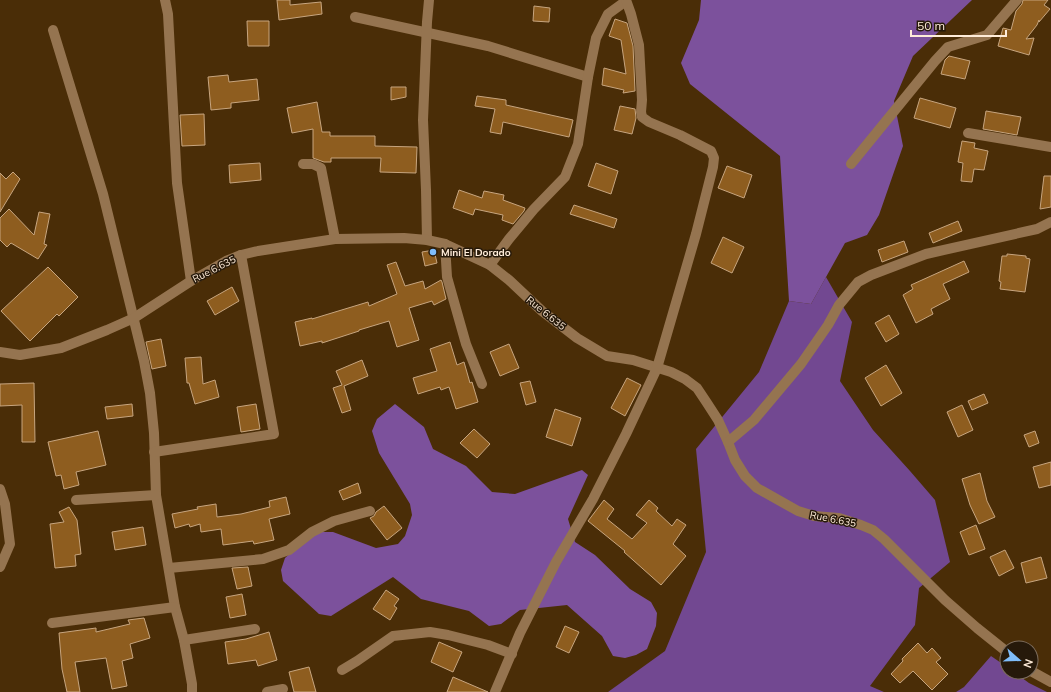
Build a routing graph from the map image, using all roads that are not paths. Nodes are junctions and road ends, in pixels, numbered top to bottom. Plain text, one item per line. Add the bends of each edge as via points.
1 (165, 0) edge
2 (429, 0) edge
3 (626, 0) edge
4 (1017, 0) edge
5 (355, 17) dead end
6 (53, 30) dead end
7 (426, 33) junction
8 (588, 77) junction
9 (968, 133) dead end
10 (1051, 146) edge
11 (303, 164) dead end
12 (851, 164) dead end
13 (1051, 222) edge
14 (335, 239) junction
15 (427, 240) junction
16 (445, 244) junction
17 (241, 255) junction
18 (490, 265) junction
19 (191, 281) junction
20 (134, 318) junction
21 (0, 352) edge
22 (657, 368) junction
23 (482, 384) dead end
24 (728, 442) junction
25 (154, 452) junction
26 (0, 489) edge
27 (156, 495) junction
28 (76, 500) dead end
29 (370, 511) dead end
30 (0, 567) edge
31 (169, 568) junction
32 (175, 607) junction
33 (52, 624) dead end
34 (255, 629) dead end
35 (184, 640) junction
36 (999, 646) edge
37 (512, 654) junction
38 (342, 670) dead end
39 (1039, 675) edge
40 (1051, 682) edge
41 (283, 689) dead end
42 (192, 692) edge
43 (267, 692) edge
44 (495, 692) edge

1 - 19 street via 168,14 177,183
2 - 7 street
3 - 8 street via 608,14 596,38
3 - 22 street via 639,45 642,117 711,151 714,158 696,234
4 - 12 street via 986,35 948,47
5 - 7 street
6 - 20 street via 103,194
7 - 8 street via 488,46
7 - 15 street via 423,120
8 - 18 street via 578,144 565,178 534,209
9 - 10 street
11 - 14 street via 313,164 321,168
13 - 24 street via 1037,229 926,254 858,282 839,305 802,364 754,420
14 - 15 street, Rue 6.635
14 - 17 street, Rue 6.635
15 - 16 street, Rue 6.635
16 - 18 street, Rue 6.635
16 - 23 street via 447,278 466,344
17 - 19 street, Rue 6.635
17 - 25 street via 274,434
18 - 22 street, Rue 6.635 via 542,311 594,348 607,356
19 - 20 street, Rue 6.635
20 - 21 street, Rue 6.635 via 61,348 20,355
20 - 25 street via 150,393
22 - 24 street, Rue 6.635 via 685,379 697,388 718,420
22 - 37 street via 593,499 556,562 527,619
24 - 36 street, Rue 6.635 via 745,476 757,488 798,511 814,516 839,518 873,530 945,600
25 - 27 street
26 - 30 street via 5,504 10,544
27 - 28 street
27 - 31 street
29 - 31 street via 334,521 312,532 289,550 263,559
31 - 32 street
32 - 33 street
32 - 35 street
34 - 35 street
35 - 42 street
37 - 38 street via 474,641 430,632 393,636
37 - 44 street
39 - 40 street
41 - 43 street

